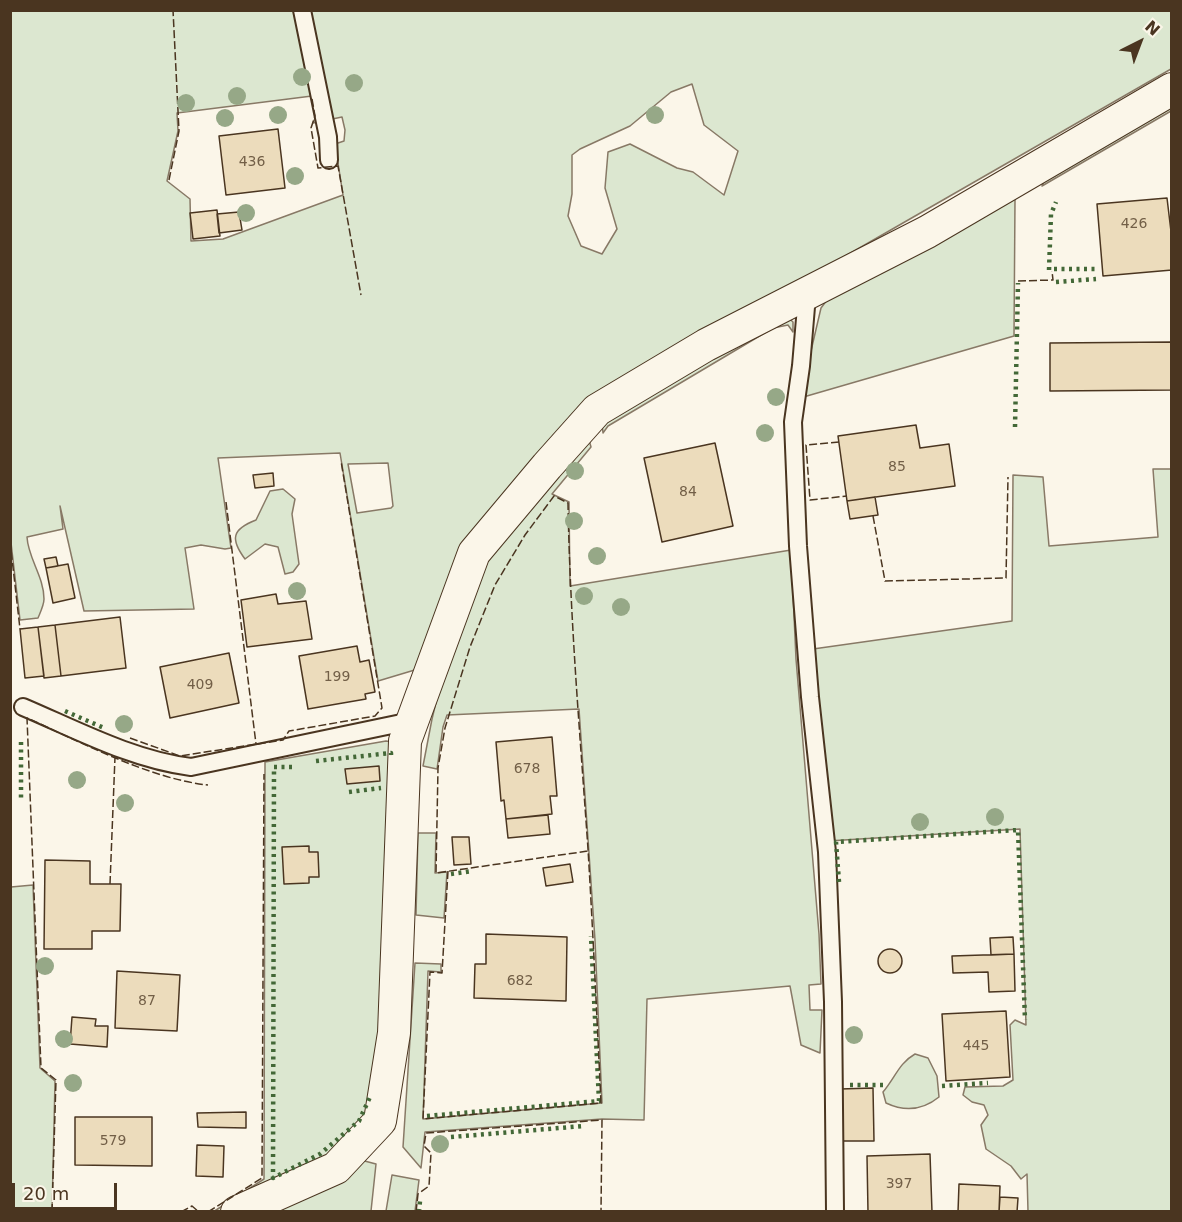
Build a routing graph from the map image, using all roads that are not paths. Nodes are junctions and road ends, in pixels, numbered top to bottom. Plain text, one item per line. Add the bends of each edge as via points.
1 (302, 10) edge
2 (1172, 89) edge
3 (329, 160) dead end
4 (807, 295) junction
5 (24, 706) dead end
6 (411, 721) junction
7 (237, 1212) edge
8 (835, 1212) edge

1 - 3 lane via 328,137
2 - 4 street via 927,232
4 - 6 street via 706,345 597,410 474,553
4 - 8 lane via 793,422 809,686 827,852
5 - 6 lane via 121,748 170,765 192,767
6 - 7 street via 405,741 394,1033 380,1121 336,1168

